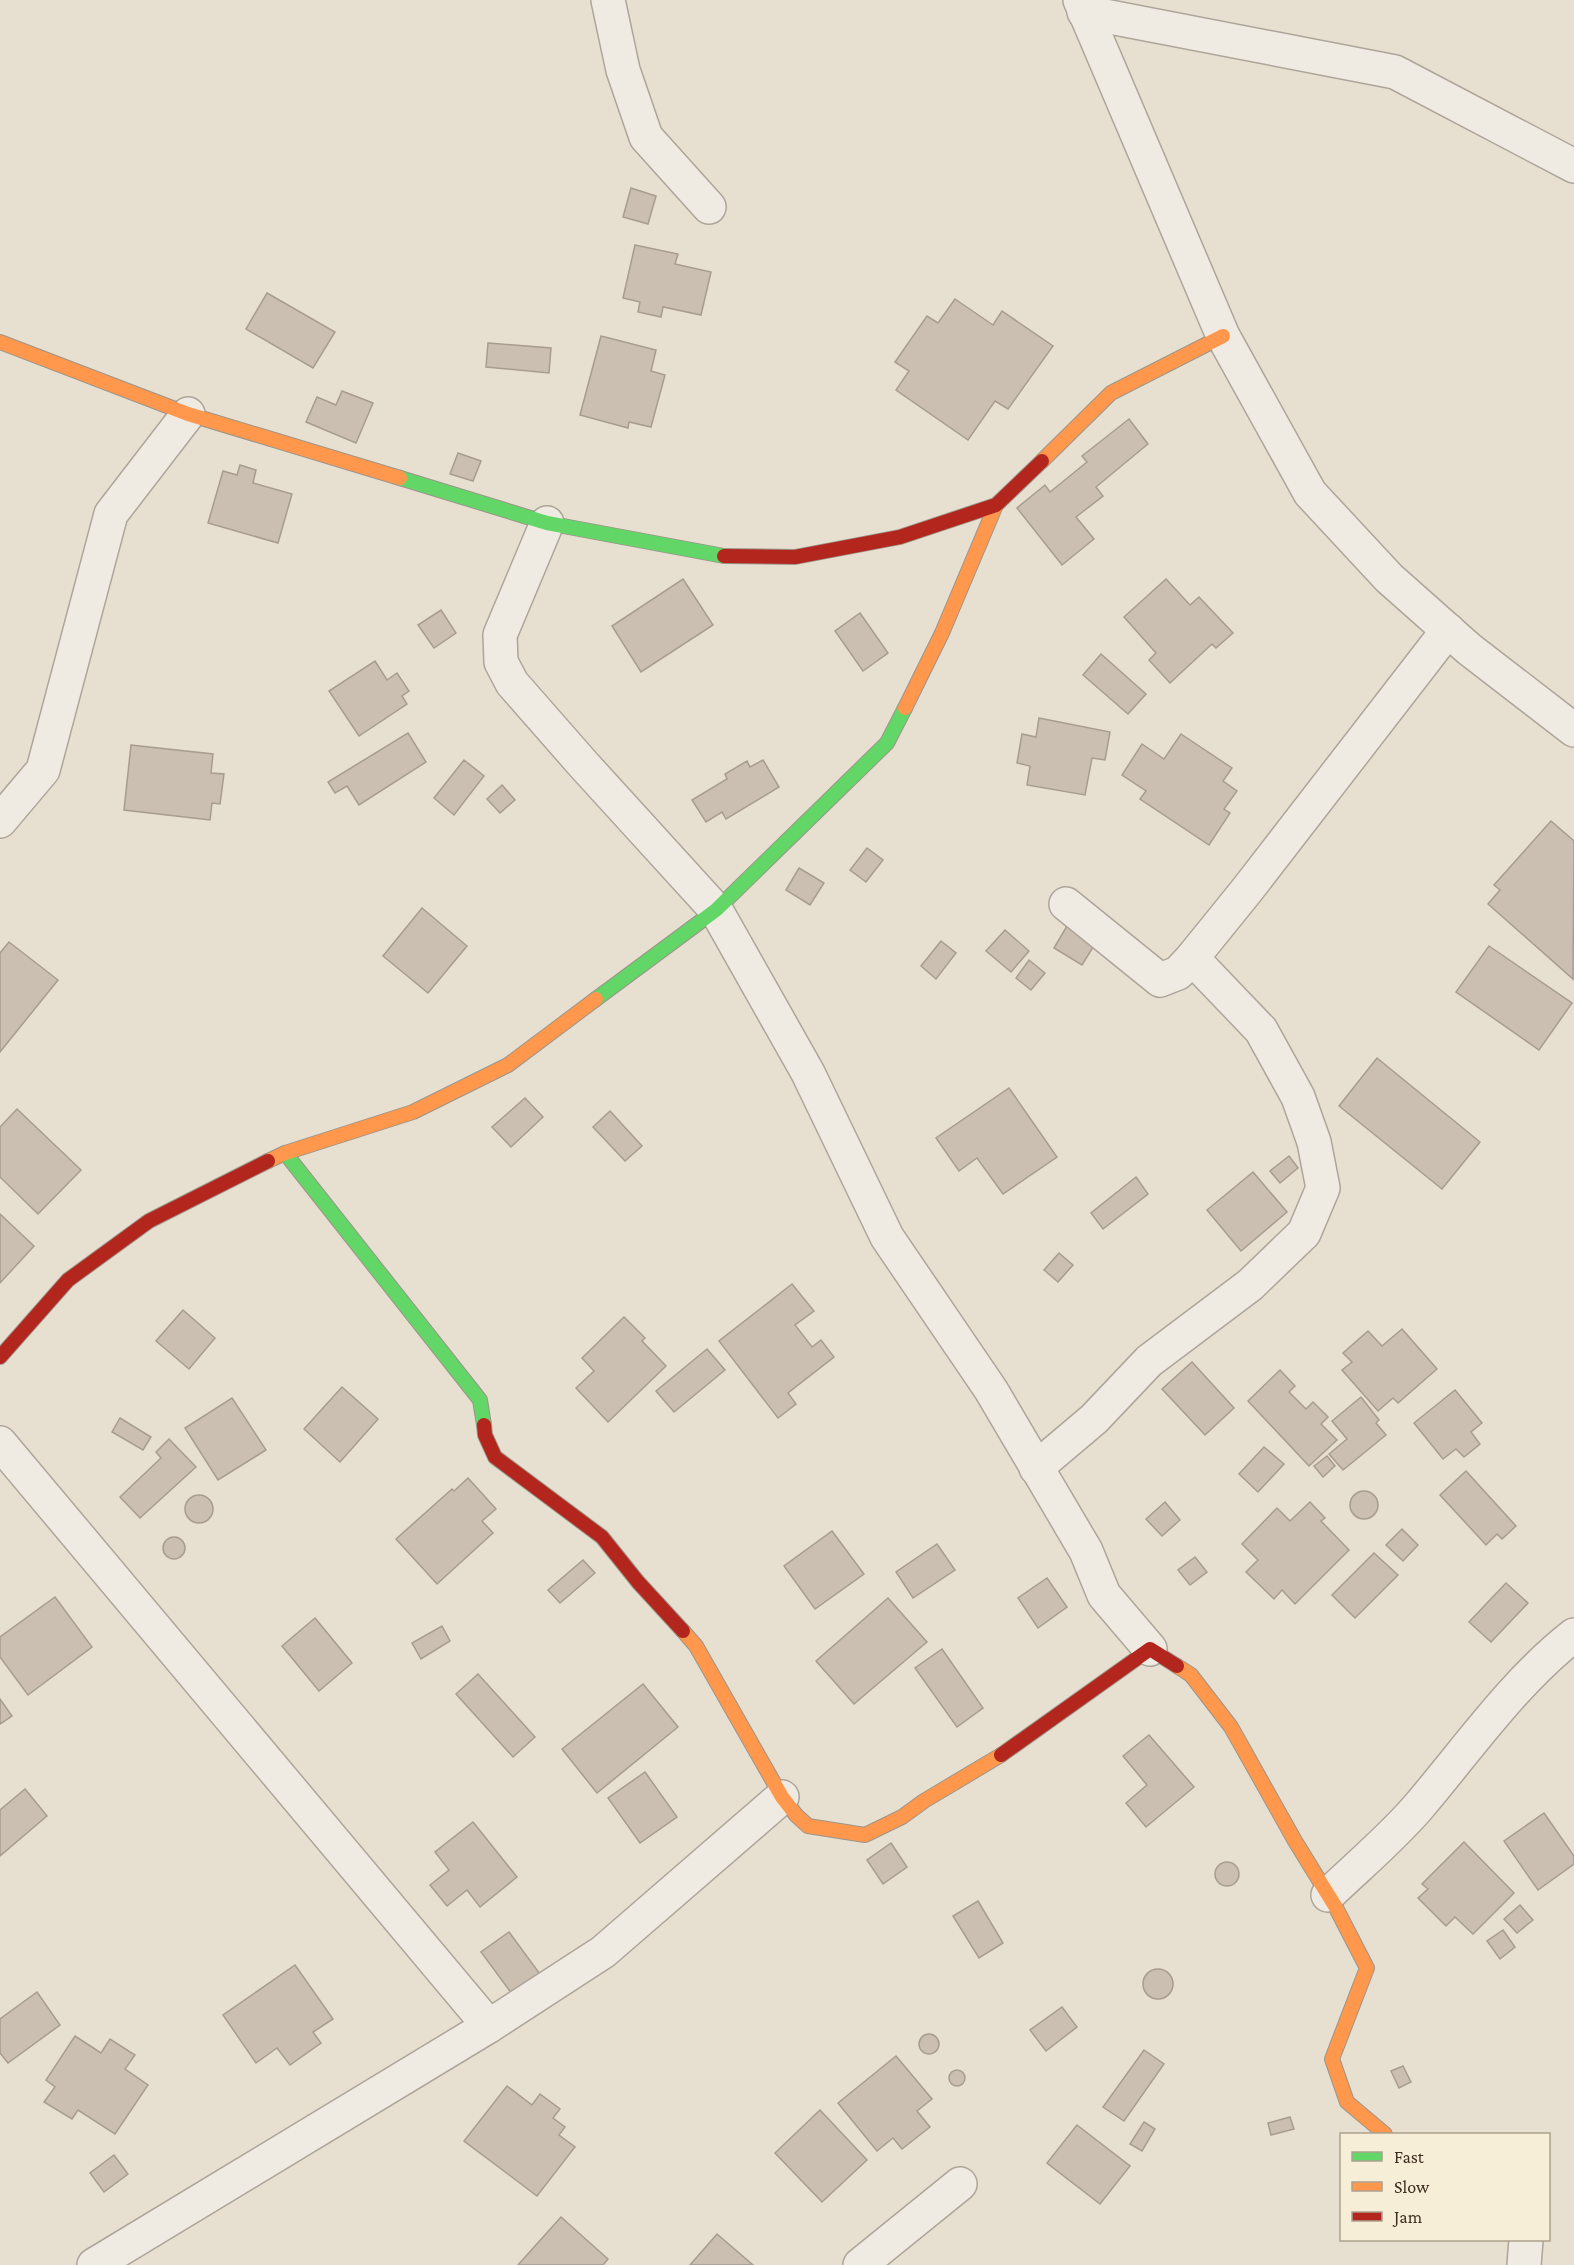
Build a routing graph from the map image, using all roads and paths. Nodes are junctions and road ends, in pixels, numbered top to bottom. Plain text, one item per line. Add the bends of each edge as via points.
1 (608, 0) edge
2 (1082, 6) edge
3 (1574, 166) edge
4 (709, 207) dead end
5 (1223, 336) junction
6 (0, 342) edge
7 (188, 414) junction
8 (996, 505) junction
9 (548, 523) junction
10 (1448, 630) junction
11 (1574, 730) edge
12 (0, 820) edge
13 (1066, 904) dead end
14 (716, 910) junction
15 (1192, 958) junction
16 (285, 1153) junction
17 (0, 1357) edge
18 (0, 1443) edge
19 (1036, 1468) junction
20 (1574, 1635) edge
21 (1150, 1649) junction
22 (782, 1797) junction
23 (1328, 1895) junction
24 (489, 2026) junction
25 (1384, 2133) edge
26 (960, 2184) dead end
27 (1526, 2241) edge
28 (94, 2265) edge
29 (860, 2265) edge
30 (1524, 2265) edge

1 - 4 street via 623,70 646,137
2 - 3 street via 1395,72
2 - 5 street
5 - 8 street via 1111,393
5 - 10 street via 1310,493 1389,578
6 - 7 street
7 - 9 street
7 - 12 street via 111,514 43,770
8 - 9 street via 900,537 795,557 721,556
8 - 14 street via 942,633 887,743
9 - 14 street via 500,635 501,662 536,710
10 - 11 street
10 - 15 street
13 - 15 street via 1160,980 1178,973
14 - 16 street via 508,1065 413,1112
14 - 19 street via 808,1073 887,1237 991,1390
15 - 19 street via 1261,1030 1298,1097 1314,1142 1323,1188 1304,1233 1250,1285 1149,1361 1094,1419
16 - 17 street via 149,1221 68,1280
16 - 22 street via 480,1400 485,1435 495,1457 602,1537 696,1646
18 - 24 street
19 - 21 street via 1086,1551 1104,1595
20 - 23 street via 1549,1655 1509,1699 1418,1808
21 - 22 street via 985,1766 865,1835 808,1826
21 - 23 street via 1191,1675 1231,1727
22 - 24 street via 603,1952
23 - 25 street via 1367,1968 1332,2060 1347,2102
24 - 28 street
26 - 29 street
27 - 30 street

